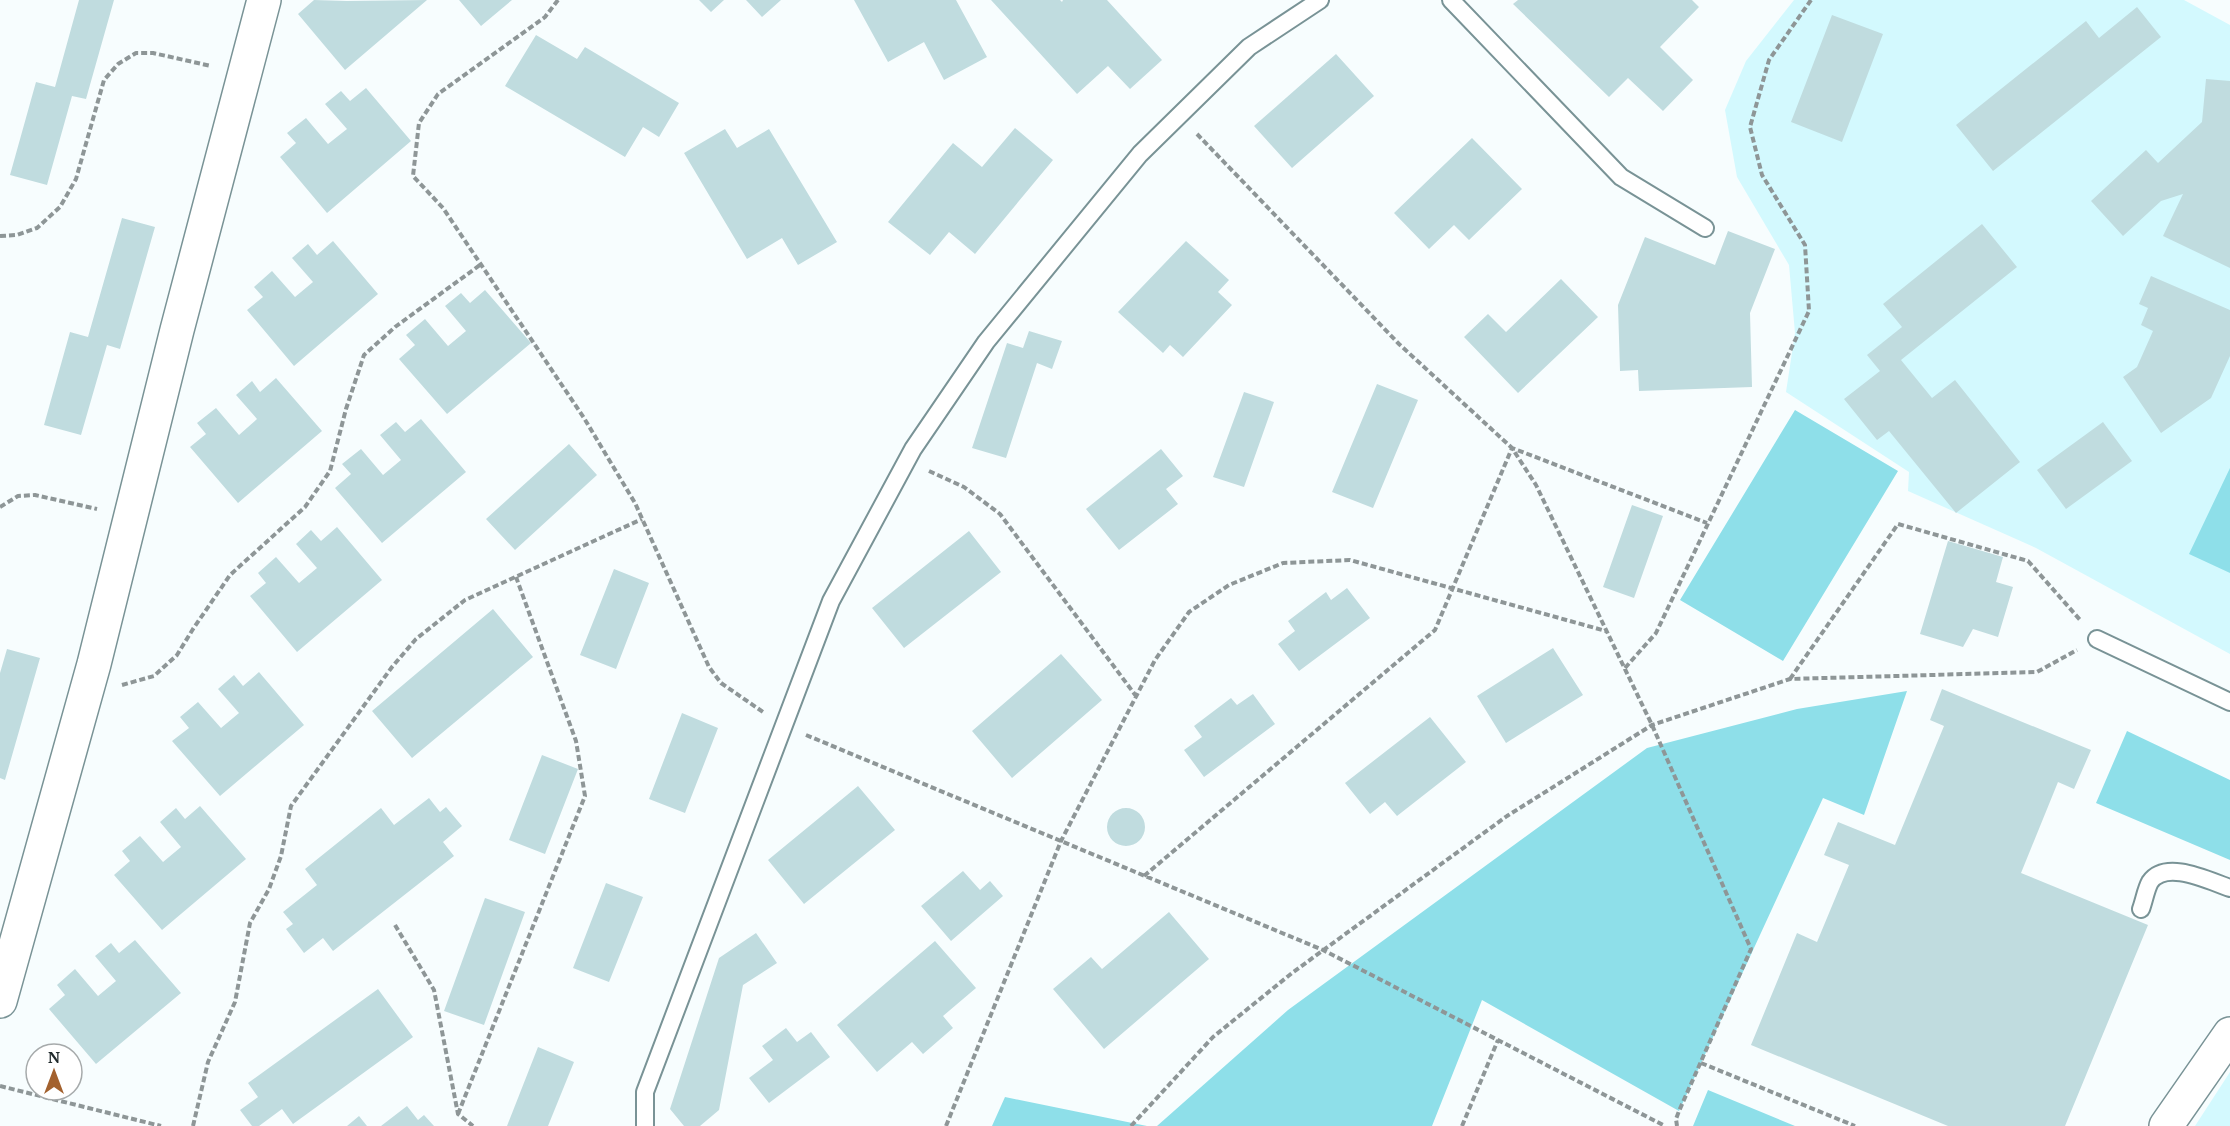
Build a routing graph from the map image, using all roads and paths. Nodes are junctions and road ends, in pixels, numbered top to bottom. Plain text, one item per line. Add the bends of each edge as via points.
1 (264, 0) edge
2 (558, 0) edge
3 (1320, 0) edge
4 (1451, 0) edge
5 (1811, 0) edge
6 (244, 74) junction
7 (1179, 116) junction
8 (1706, 228) dead end
9 (0, 236) edge
10 (480, 265) junction
11 (1512, 448) junction
12 (906, 461) junction
13 (0, 507) edge
14 (130, 517) junction
15 (642, 519) junction
16 (1707, 524) junction
17 (516, 577) junction
18 (1453, 587) junction
19 (1606, 631) junction
20 (2097, 639) junction
21 (1625, 668) junction
22 (1790, 679) junction
23 (89, 681) junction
24 (1136, 696) junction
25 (2230, 702) edge
26 (1652, 725) junction
27 (784, 726) junction
28 (1061, 841) junction
29 (1144, 876) junction
30 (2230, 888) edge
31 (2141, 909) dead end
32 (395, 925) dead end
33 (1323, 950) junction
34 (0, 1001) edge
35 (2230, 1034) edge
36 (1498, 1040) junction
37 (1701, 1063) junction
38 (0, 1086) edge
39 (458, 1114) junction
40 (161, 1126) edge
41 (193, 1126) edge
42 (473, 1126) edge
43 (645, 1126) edge
44 (946, 1126) edge
45 (1131, 1126) edge
46 (1462, 1126) edge
47 (1665, 1126) edge
48 (1677, 1126) edge
49 (1855, 1126) edge
50 (2166, 1126) edge

1 - 6 street
2 - 10 path via 544,18 438,94 419,123 413,176 443,208
3 - 7 lane via 1249,47
4 - 8 lane via 1620,177
5 - 16 path via 1769,60 1750,127 1762,175 1805,245 1809,311
6 - 9 path via 153,52 136,53 118,64 104,80 76,179 60,207 37,228
6 - 14 street
7 - 11 path via 1400,344
7 - 12 lane via 1140,154 986,342
10 - 15 path via 584,418
10 - 23 path via 395,327 364,355 330,471 305,507 230,575 177,655 154,676 123,685
11 - 16 path
11 - 18 path
11 - 19 path via 1536,485
12 - 24 path via 964,487 1000,514
12 - 27 lane via 831,601
13 - 14 path via 18,496 35,495
14 - 23 street
15 - 17 path
15 - 27 path via 709,667 721,683
16 - 21 path via 1656,633
17 - 39 path via 576,741 585,796
17 - 41 path via 465,600 416,639 291,806 273,878 250,923 235,1002 208,1062
18 - 19 path
18 - 24 path via 1350,560 1283,563 1228,585 1189,612 1155,660
18 - 29 path via 1435,630
19 - 21 path
20 - 22 path via 2037,672
20 - 22 path via 2028,561 1898,524
20 - 25 lane
21 - 26 path
22 - 26 path
23 - 34 street
24 - 28 path
26 - 33 path via 1507,816
26 - 37 path via 1751,949
27 - 28 path
27 - 43 lane via 645,1092
28 - 29 path
28 - 44 path
29 - 33 path
30 - 31 lane via 2179,871 2165,871 2151,881
32 - 39 path via 434,990
33 - 36 path
33 - 45 path via 1213,1037
35 - 50 street
36 - 46 path
36 - 47 path
37 - 48 path via 1676,1119
37 - 49 path
38 - 40 path
39 - 42 path

